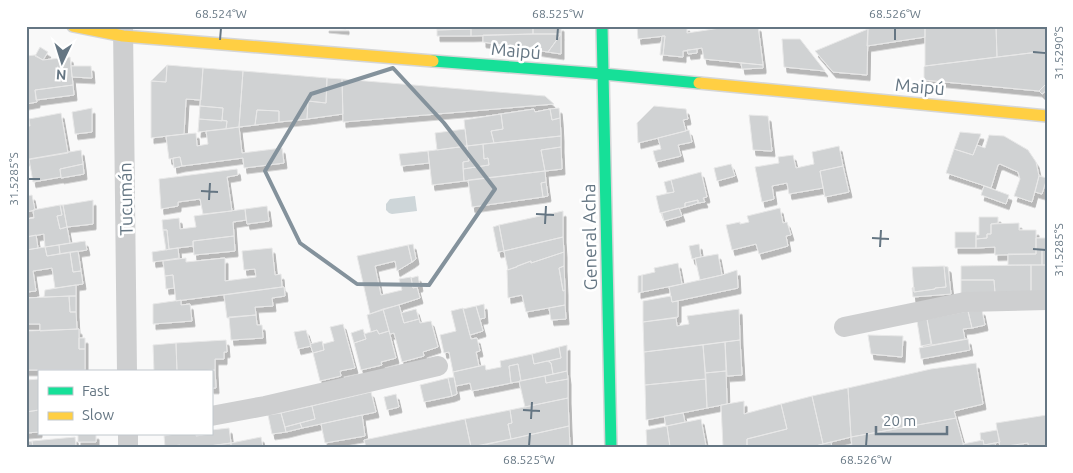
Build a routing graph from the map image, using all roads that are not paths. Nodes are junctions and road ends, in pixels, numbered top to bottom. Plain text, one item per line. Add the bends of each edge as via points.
1 (73, 26) edge
2 (602, 26) edge
3 (123, 31) edge
4 (603, 74) junction
5 (1047, 116) edge
6 (1047, 300) edge
7 (844, 327) dead end
8 (438, 366) dead end
9 (127, 370) edge
10 (212, 416) edge
11 (611, 447) edge

1 - 3 street, Maipú
2 - 4 street, General Acha
3 - 4 street, Maipú
3 - 9 street, Tucumán
4 - 5 street, Maipú
4 - 11 street, General Acha
6 - 7 street via 964,302
8 - 10 street

